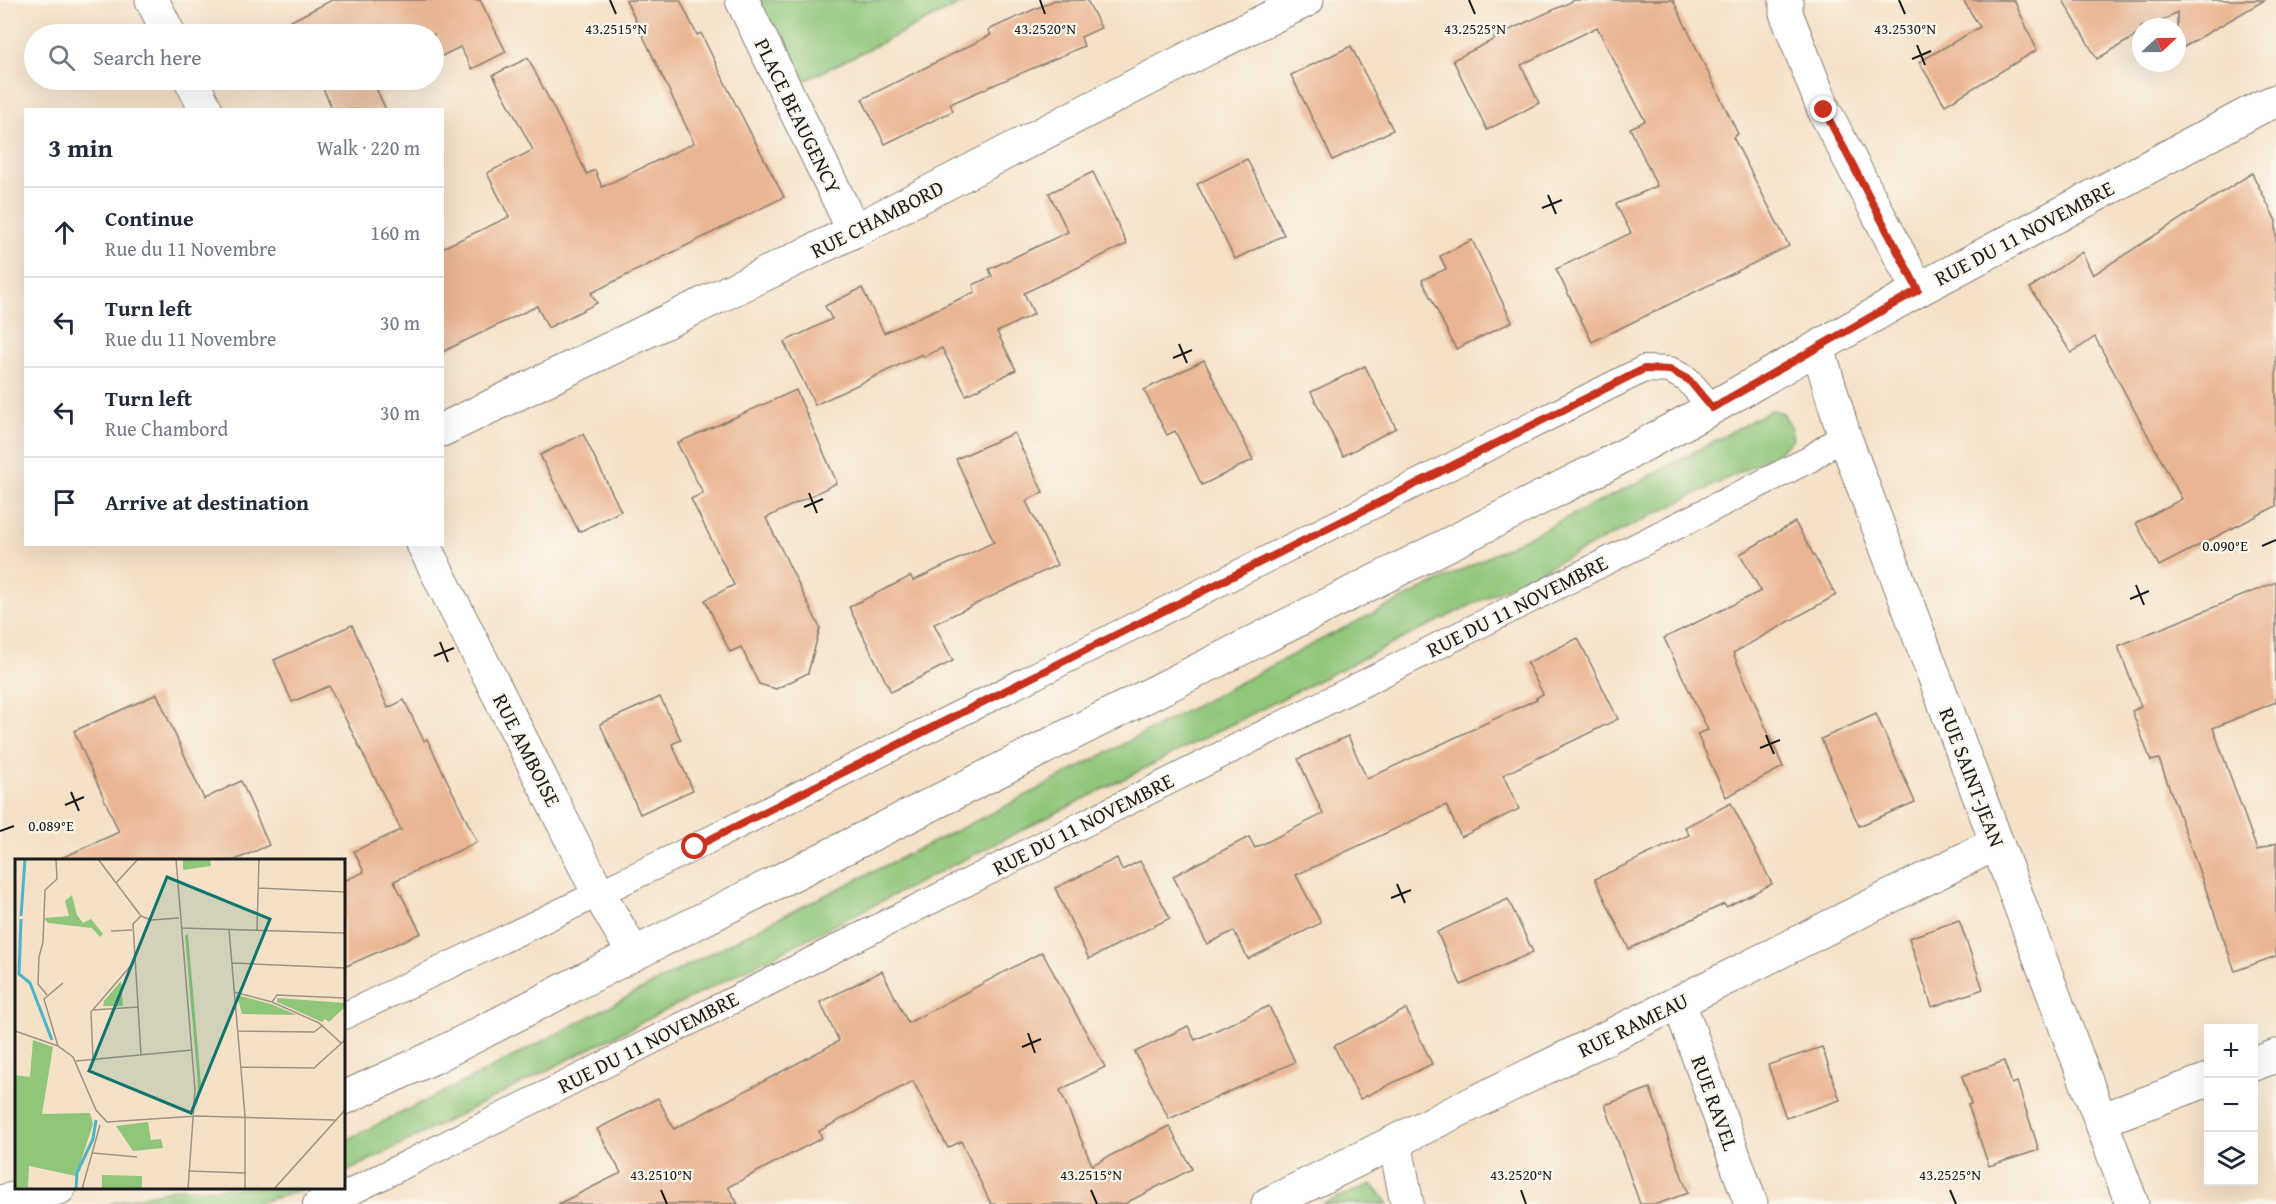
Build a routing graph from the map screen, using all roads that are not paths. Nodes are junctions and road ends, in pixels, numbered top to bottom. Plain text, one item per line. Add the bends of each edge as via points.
1 (152, 0) edge
2 (742, 0) edge
3 (1250, 0) edge
4 (1786, 0) edge
5 (1295, 6) edge
6 (164, 24) edge
7 (196, 90) edge
8 (2276, 101) edge
9 (205, 108) edge
10 (854, 231) junction
11 (1918, 290) junction
12 (1818, 348) junction
13 (1712, 408) junction
14 (444, 429) edge
15 (1844, 435) junction
16 (424, 546) edge
17 (1997, 843) junction
18 (599, 894) junction
19 (634, 954) junction
20 (1679, 1002) junction
21 (345, 1016) edge
22 (2276, 1056) edge
23 (2258, 1062) edge
24 (2204, 1081) edge
25 (345, 1098) edge
26 (2101, 1120) junction
27 (1395, 1142) junction
28 (55, 1189) edge
29 (0, 1202) edge
30 (316, 1204) edge
31 (1268, 1204) edge
32 (1407, 1204) edge
33 (1751, 1204) edge
34 (2132, 1204) edge

1 - 6 street
2 - 10 street, PLACE BEAUGENCY
3 - 5 street
4 - 11 street via 1786,13 1824,110
5 - 10 street, RUE CHAMBORD
7 - 9 street
8 - 11 street, RUE DU 11 NOVEMBRE
10 - 14 street, RUE CHAMBORD
11 - 12 street, RUE DU 11 NOVEMBRE
12 - 13 street, RUE DU 11 NOVEMBRE
12 - 15 street, RUE SAINT-JEAN
13 - 18 lane via 1689,380 1670,370 1644,369
13 - 19 street, RUE DU 11 NOVEMBRE
15 - 17 street, RUE SAINT-JEAN
15 - 30 lane, RUE DU 11 NOVEMBRE via 1800,464 351,1192
16 - 18 street, RUE AMBOISE
17 - 20 street, RUE RAMEAU
17 - 26 street, RUE SAINT-JEAN
18 - 19 street, RUE AMBOISE
18 - 21 lane
19 - 25 street, RUE DU 11 NOVEMBRE via 432,1058
20 - 27 street, RUE RAMEAU
20 - 33 street, RUE RAVEL
22 - 23 street
24 - 26 street
26 - 34 street, RUE SAINT-JEAN
27 - 31 street, RUE RAMEAU
27 - 32 street
28 - 29 street

